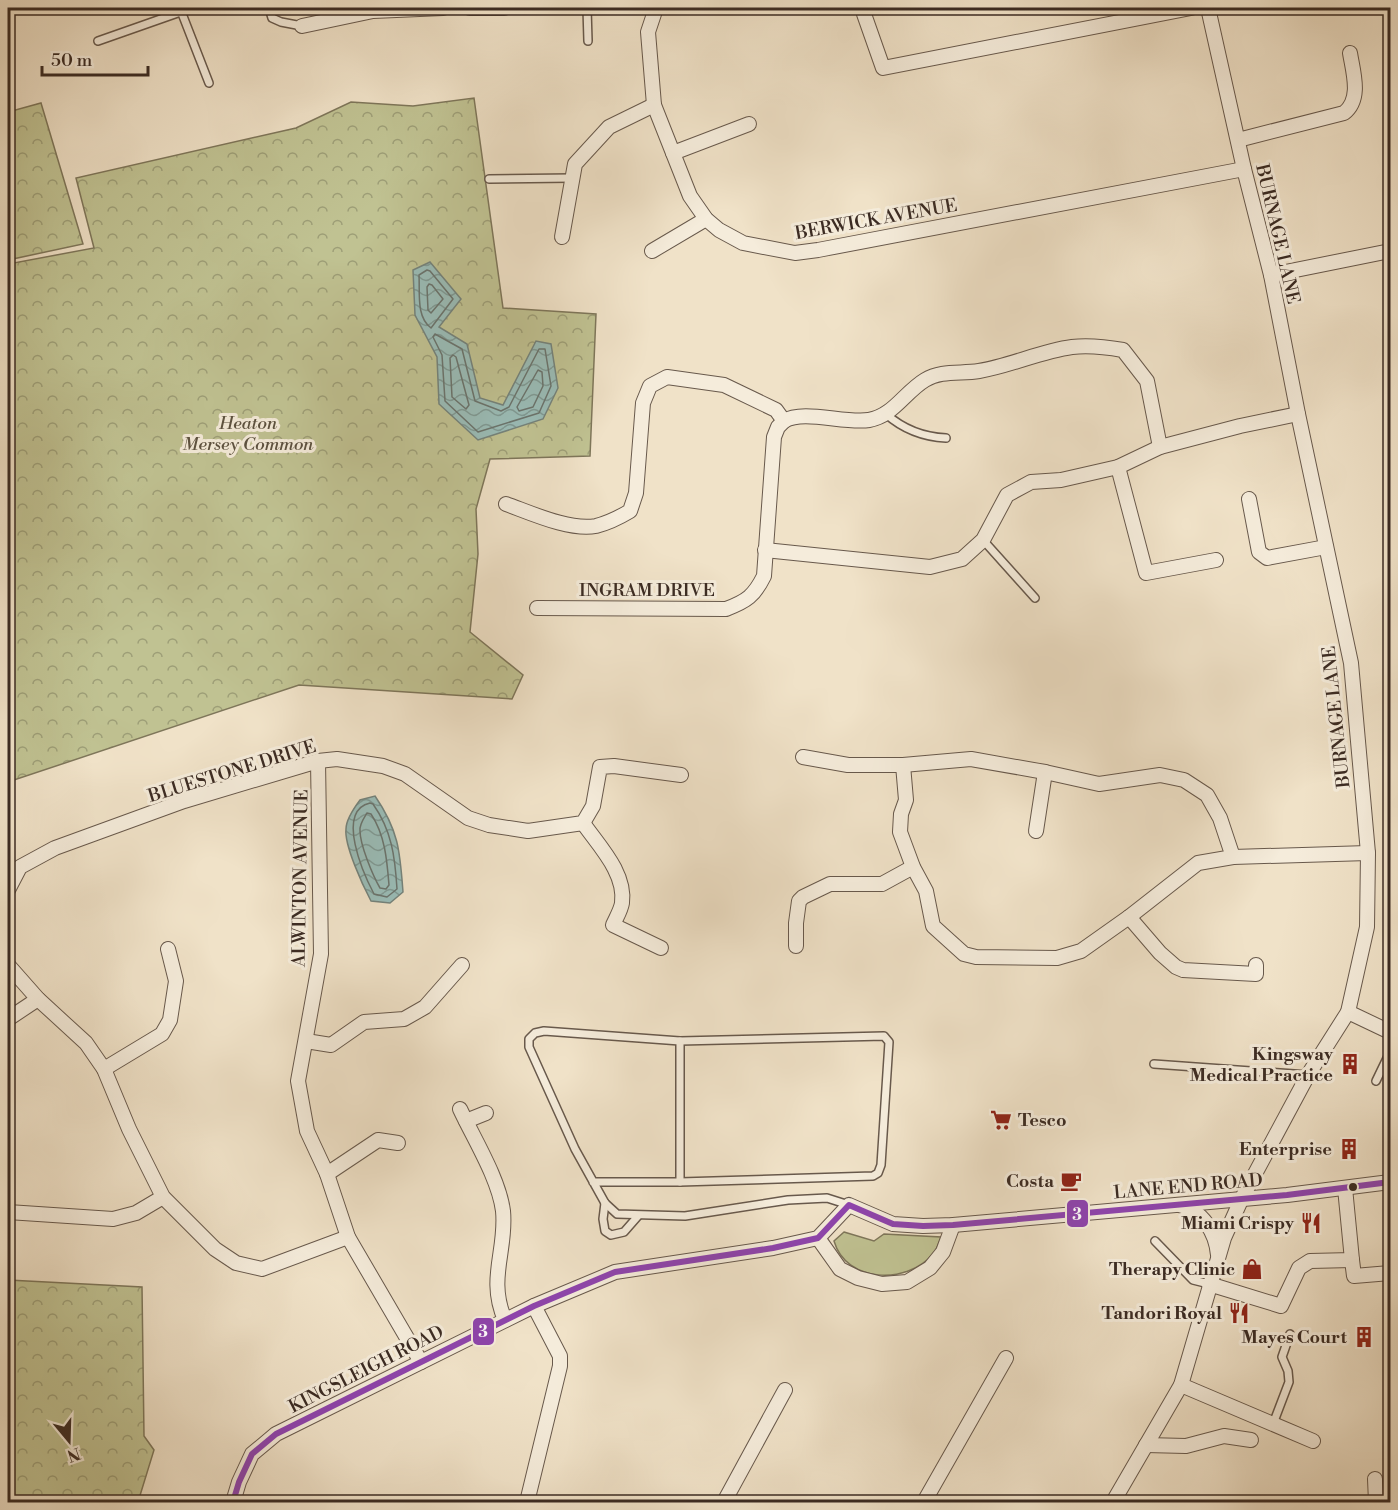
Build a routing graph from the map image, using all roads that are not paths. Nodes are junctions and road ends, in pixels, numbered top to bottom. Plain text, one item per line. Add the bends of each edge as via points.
1 (192, 8) edge
2 (269, 8) edge
3 (443, 8) edge
4 (470, 8) edge
5 (504, 8) edge
6 (588, 8) edge
7 (656, 8) edge
8 (1191, 8) edge
9 (1208, 8) edge
10 (181, 12) junction
11 (864, 14) dead end
12 (302, 26) joint
13 (98, 41) dead end
14 (588, 41) dead end
15 (1350, 53) dead end
16 (209, 83) dead end
17 (654, 105) junction
18 (749, 124) dead end
19 (1238, 140) junction
20 (673, 153) junction
21 (1244, 169) junction
22 (572, 178) junction
23 (489, 179) dead end
24 (706, 219) junction
25 (562, 237) dead end
26 (1390, 251) edge
27 (652, 252) dead end
28 (1271, 275) junction
29 (886, 414) junction
30 (1298, 414) junction
31 (784, 422) junction
32 (946, 438) dead end
33 (1160, 447) junction
34 (1118, 467) junction
35 (1249, 499) dead end
36 (506, 504) dead end
37 (983, 540) junction
38 (1326, 548) junction
39 (765, 550) junction
40 (1216, 560) dead end
41 (1035, 598) dead end
42 (537, 608) dead end
43 (803, 757) dead end
44 (318, 761) junction
45 (903, 765) junction
46 (1045, 772) junction
47 (681, 775) dead end
48 (583, 823) junction
49 (1036, 831) dead end
50 (1368, 853) junction
51 (1233, 857) junction
52 (913, 867) junction
53 (8, 890) edge
54 (1129, 917) junction
55 (796, 946) dead end
56 (661, 948) dead end
57 (168, 949) dead end
58 (8, 965) edge
59 (462, 965) dead end
60 (1256, 965) dead end
61 (38, 999) junction
62 (1348, 1012) junction
63 (8, 1019) edge
64 (1390, 1032) edge
65 (306, 1041) junction
66 (680, 1041) junction
67 (1390, 1052) edge
68 (1154, 1064) dead end
69 (104, 1070) junction
70 (1308, 1075) junction
71 (1376, 1081) dead end
72 (486, 1113) dead end
73 (398, 1143) dead end
74 (327, 1174) junction
75 (593, 1182) junction
76 (680, 1182) junction
77 (1390, 1182) edge
78 (1345, 1188) junction
79 (164, 1197) junction
80 (1242, 1198) junction
81 (605, 1203) junction
82 (849, 1205) junction
83 (1177, 1205) junction
84 (8, 1212) edge
85 (638, 1216) junction
86 (953, 1225) junction
87 (348, 1237) junction
88 (818, 1238) junction
89 (1155, 1241) dead end
90 (1218, 1257) junction
91 (1352, 1260) junction
92 (1390, 1273) edge
93 (1209, 1284) junction
94 (534, 1306) junction
95 (505, 1320) junction
96 (1290, 1334) dead end
97 (1006, 1358) dead end
98 (421, 1362) junction
99 (1181, 1384) junction
100 (785, 1390) dead end
101 (1273, 1424) junction
102 (1251, 1440) dead end
103 (1313, 1441) dead end
104 (1146, 1445) junction
105 (1375, 1479) dead end
106 (727, 1501) edge
107 (233, 1503) edge
108 (527, 1503) edge
109 (924, 1503) edge
110 (1113, 1503) edge
111 (1376, 1503) edge

1 - 10 lane
2 - 12 lane via 272,18
3 - 12 street via 373,11
4 - 5 street
6 - 14 lane
7 - 17 street, BERWICK AVENUE via 648,32
8 - 11 street via 883,68
9 - 19 street, BURNAGE LANE
10 - 13 lane
10 - 16 lane
15 - 19 street via 1354,99 1344,113
17 - 20 street, BERWICK AVENUE
17 - 22 street via 609,127 575,164
18 - 20 street
19 - 21 street, BURNAGE LANE
20 - 24 street, BERWICK AVENUE via 690,196
21 - 24 street, BERWICK AVENUE via 795,253 743,243
21 - 28 street, BURNAGE LANE
22 - 23 lane
22 - 25 street
24 - 27 street
26 - 28 street
28 - 30 street, BURNAGE LANE
29 - 31 street via 852,422 802,417
29 - 32 lane via 913,431
29 - 33 street via 925,380 980,371 1072,347 1100,346 1123,350 1147,381
30 - 33 street
30 - 38 street, BURNAGE LANE
31 - 36 street via 776,410 724,385 667,377 650,386 643,403 636,494 630,511 595,526 568,525
31 - 39 street, INGRAM DRIVE via 774,437
33 - 34 street
34 - 37 street via 1061,480 1031,482 1007,495
34 - 40 street via 1146,573
35 - 38 street via 1259,552 1267,558
37 - 39 street via 962,559 930,567
37 - 41 lane
38 - 50 street, BURNAGE LANE via 1351,663
39 - 42 street, INGRAM DRIVE via 764,576 757,590 744,602 726,609
43 - 45 street via 848,765
44 - 48 street, BLUESTONE DRIVE via 337,759 383,766 405,774 468,818 489,825 528,831
44 - 53 street, BLUESTONE DRIVE via 184,801 55,848 20,867
44 - 65 street, ALWINTON AVENUE via 321,954
45 - 46 street via 970,759
45 - 52 street via 906,800 900,832
46 - 49 street
46 - 51 street via 1099,784 1160,775 1184,780 1207,795 1220,818
47 - 48 street via 600,767 593,806
48 - 56 street via 613,864 620,881 622,903 613,925
50 - 51 street
50 - 62 street, BURNAGE LANE via 1367,927
51 - 54 street via 1198,863
52 - 54 street via 926,891 933,926 964,954 976,957 1058,958 1081,951
52 - 55 street via 882,884 830,884 803,897 796,923
54 - 60 street via 1169,963 1183,970 1256,974
57 - 69 street via 176,981 170,1020 162,1034
58 - 61 street
59 - 65 street via 425,1007 404,1019 364,1022 331,1045
61 - 63 street
61 - 69 street via 86,1043
62 - 64 street
62 - 70 street, BURNAGE LANE
65 - 74 street, ALWINTON AVENUE via 298,1081 307,1131
66 - 75 lane via 544,1031 529,1039 529,1047
66 - 76 lane
66 - 76 lane via 884,1036 889,1042 878,1173 867,1177
67 - 71 lane
68 - 70 lane
69 - 79 street
70 - 80 street, BURNAGE LANE
72 - 95 street via 463,1115 501,1201 503,1219 496,1284
73 - 74 street via 378,1140
74 - 87 street, ALWINTON AVENUE
75 - 76 lane
75 - 81 lane
77 - 78 street, LANE END ROAD
78 - 80 street, LANE END ROAD
78 - 91 street
79 - 84 street via 136,1213 113,1218
79 - 87 street via 215,1250 236,1263 262,1269
80 - 83 street, LANE END ROAD
80 - 90 street, BURNAGE LANE
81 - 85 lane via 618,1214
81 - 85 lane via 605,1231 611,1235 624,1232
82 - 85 lane via 827,1198 788,1200 685,1216
82 - 86 street, LANE END ROAD via 893,1224
82 - 88 street
83 - 86 street, LANE END ROAD
83 - 90 street via 1189,1208 1206,1223 1216,1241
86 - 88 street via 943,1252 930,1268 907,1282 882,1284 858,1278 840,1269
87 - 98 street, ALWINTON AVENUE
88 - 94 street, KINGSLEIGH ROAD via 615,1272
89 - 93 lane via 1193,1280
90 - 93 street, BURNAGE LANE
91 - 92 street via 1354,1276
91 - 93 street via 1310,1261 1299,1268 1281,1306
93 - 99 street, BURNAGE LANE
94 - 95 street, KINGSLEIGH ROAD
94 - 108 street via 560,1356 560,1366
95 - 98 street, KINGSLEIGH ROAD
96 - 101 lane via 1282,1357 1289,1382
97 - 109 street
98 - 107 street, KINGSLEIGH ROAD via 276,1434 252,1454
99 - 101 street
99 - 104 street, BURNAGE LANE
100 - 106 street
101 - 103 street
102 - 104 street via 1224,1436 1186,1446
104 - 110 street, BURNAGE LANE
105 - 111 street

